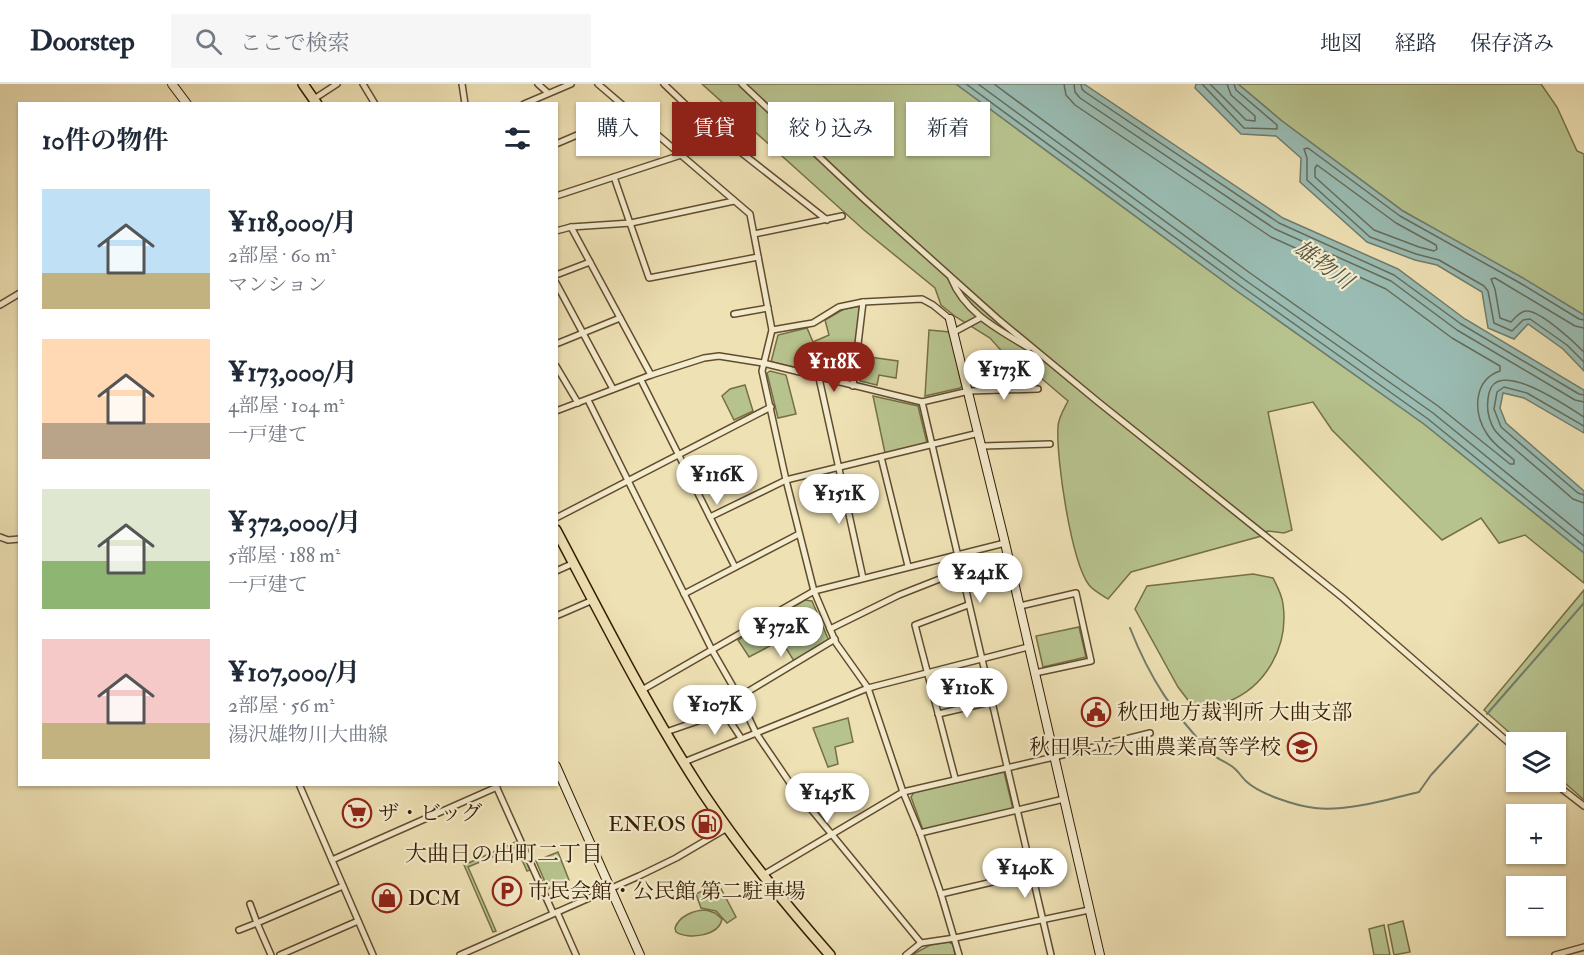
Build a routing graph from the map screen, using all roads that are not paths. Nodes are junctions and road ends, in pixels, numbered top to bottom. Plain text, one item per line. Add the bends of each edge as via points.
1 (172, 84) edge
2 (303, 84) edge
3 (337, 84) edge
4 (363, 84) edge
5 (462, 84) edge
6 (538, 84) edge
7 (571, 84) edge
8 (598, 84) edge
9 (664, 84) edge
10 (742, 84) edge
11 (548, 93) junction
12 (315, 101) edge
13 (186, 102) edge
14 (374, 102) edge
15 (465, 102) edge
16 (528, 102) edge
17 (619, 102) edge
18 (683, 102) edge
19 (576, 135) edge
20 (660, 137) edge
21 (558, 143) edge
22 (672, 147) edge
23 (678, 156) edge
24 (682, 156) edge
25 (746, 156) edge
26 (614, 177) junction
27 (558, 195) edge
28 (734, 201) junction
29 (842, 216) dead end
30 (827, 220) junction
31 (631, 223) junction
32 (571, 227) junction
33 (558, 230) edge
34 (754, 234) junction
35 (758, 257) junction
36 (590, 262) junction
37 (558, 274) edge
38 (950, 276) junction
39 (558, 287) edge
40 (18, 294) edge
41 (863, 302) junction
42 (0, 305) edge
43 (768, 308) junction
44 (734, 314) dead end
45 (620, 318) junction
46 (980, 318) junction
47 (950, 319) joint
48 (772, 330) junction
49 (954, 332) junction
50 (583, 333) junction
51 (558, 343) edge
52 (1038, 351) junction
53 (763, 363) junction
54 (558, 369) edge
55 (651, 375) junction
56 (819, 378) junction
57 (641, 380) junction
58 (853, 386) junction
59 (1038, 388) dead end
60 (613, 389) junction
61 (969, 391) junction
62 (588, 400) junction
63 (922, 402) junction
64 (578, 403) junction
65 (771, 407) junction
66 (558, 410) edge
67 (979, 433) junction
68 (1050, 444) dead end
69 (931, 446) junction
70 (982, 446) junction
71 (679, 455) junction
72 (881, 458) junction
73 (838, 467) junction
74 (786, 480) junction
75 (627, 481) junction
76 (558, 517) edge
77 (710, 517) junction
78 (558, 534) edge
79 (799, 534) junction
80 (0, 537) edge
81 (18, 539) edge
82 (1005, 543) junction
83 (957, 554) junction
84 (574, 563) junction
85 (908, 566) junction
86 (735, 567) junction
87 (558, 569) edge
88 (960, 571) junction
89 (862, 578) junction
90 (814, 591) junction
91 (684, 594) junction
92 (593, 600) junction
93 (968, 605) junction
94 (1020, 606) junction
95 (558, 615) edge
96 (830, 629) junction
97 (835, 639) junction
98 (1028, 647) junction
99 (712, 650) junction
100 (981, 660) junction
101 (1035, 673) junction
102 (927, 674) junction
103 (868, 688) junction
104 (642, 690) junction
105 (739, 697) junction
106 (990, 702) junction
107 (938, 714) junction
108 (666, 732) junction
109 (756, 733) junction
110 (1150, 733) dead end
111 (741, 738) junction
112 (1506, 740) edge
113 (1054, 757) junction
114 (684, 762) junction
115 (1006, 768) junction
116 (558, 770) edge
117 (955, 778) junction
118 (300, 786) edge
119 (496, 786) edge
120 (903, 792) junction
121 (1566, 792) edge
122 (1065, 799) junction
123 (1584, 806) edge
124 (1016, 810) junction
125 (727, 828) junction
126 (920, 833) junction
127 (832, 835) junction
128 (332, 860) junction
129 (1031, 873) junction
130 (763, 875) junction
131 (343, 886) junction
132 (611, 888) junction
133 (941, 894) junction
134 (250, 904) dead end
135 (1089, 910) junction
136 (555, 913) junction
137 (1042, 920) junction
138 (358, 921) junction
139 (257, 922) junction
140 (239, 930) dead end
141 (956, 938) junction
142 (921, 943) junction
143 (1584, 947) edge
144 (271, 955) edge
145 (280, 955) edge
146 (373, 955) edge
147 (460, 955) edge
148 (576, 955) edge
149 (640, 955) edge
150 (830, 955) edge
151 (906, 955) edge
152 (959, 955) edge
153 (1051, 955) edge
154 (1100, 955) edge
155 (1555, 955) edge

1 - 13 street
2 - 12 main road
3 - 12 street
4 - 14 street
5 - 15 street
6 - 11 street
7 - 11 street
8 - 17 street
9 - 18 street
10 - 38 street
11 - 16 street
19 - 21 street
20 - 22 street
23 - 26 street
24 - 28 street
25 - 30 street
26 - 27 street
26 - 31 street
28 - 31 street
28 - 34 street via 750,214
29 - 30 street
30 - 34 street
31 - 32 street
31 - 35 street via 649,278
32 - 33 street
32 - 36 street
34 - 35 street
35 - 43 street
36 - 37 street
36 - 45 street
38 - 46 street
38 - 52 street
39 - 50 street
40 - 42 street
41 - 47 street via 922,299
41 - 48 street via 839,307 813,323
41 - 58 street
43 - 44 street
43 - 48 street
45 - 50 street
45 - 55 street
46 - 49 street
46 - 52 street
47 - 49 street
48 - 53 street
49 - 61 street
50 - 51 street
50 - 60 street
52 - 112 street via 1344,598
53 - 55 street via 719,356
53 - 56 street
53 - 65 street
54 - 64 street
55 - 57 street
56 - 58 street
56 - 73 street
57 - 60 street
57 - 71 street
58 - 63 street
59 - 61 street
60 - 62 street
61 - 63 street
61 - 67 street
62 - 64 street
62 - 75 street
63 - 69 street
64 - 66 street
65 - 71 street
65 - 74 street
67 - 69 street
67 - 70 street
68 - 70 street
69 - 72 street
69 - 83 street
70 - 82 street
71 - 75 street
71 - 77 street
72 - 73 street
72 - 85 street
73 - 74 street
73 - 89 street
74 - 77 street
74 - 79 street
75 - 76 street
75 - 91 street
77 - 86 street
78 - 84 main road
79 - 86 street
79 - 90 street
80 - 81 street
82 - 83 street
82 - 94 street
83 - 85 street
83 - 88 street
84 - 87 street
84 - 92 main road
85 - 89 street
86 - 91 street
88 - 93 street
88 - 96 street
89 - 90 street
90 - 96 street
90 - 99 street
91 - 99 street
92 - 95 street
92 - 104 main road
93 - 100 street
93 - 102 street via 915,625
94 - 98 street
94 - 101 street via 1076,593 1091,661
96 - 97 street
97 - 103 street
97 - 105 street
98 - 100 street
98 - 101 street
99 - 104 street
99 - 105 street
100 - 102 street
100 - 106 street
101 - 113 street
102 - 103 street
102 - 107 street
103 - 109 street
103 - 120 street
104 - 108 main road
105 - 109 street
106 - 107 street
106 - 115 street
107 - 117 street
108 - 111 street via 724,712
108 - 114 main road
109 - 111 street
109 - 127 street
110 - 113 street
111 - 114 street
113 - 115 street
113 - 122 street
114 - 125 main road
115 - 117 street
115 - 124 street
116 - 132 street
117 - 120 street
118 - 128 street
119 - 128 street
119 - 136 street
120 - 126 street
120 - 127 street
121 - 123 street
122 - 124 street
122 - 135 street
124 - 126 street
124 - 129 street
125 - 130 main road
125 - 132 street via 676,858
126 - 133 street
127 - 130 street
127 - 142 street
128 - 131 street
129 - 133 street
129 - 137 street
130 - 150 main road
131 - 138 street
131 - 139 street
132 - 136 street
132 - 149 street
133 - 141 street
134 - 139 street
135 - 137 street
135 - 154 street
136 - 147 street
136 - 148 street
137 - 141 street
137 - 153 street
138 - 145 street
138 - 146 street
139 - 140 street
139 - 144 street
141 - 142 street
141 - 152 street
142 - 151 street
143 - 155 street

